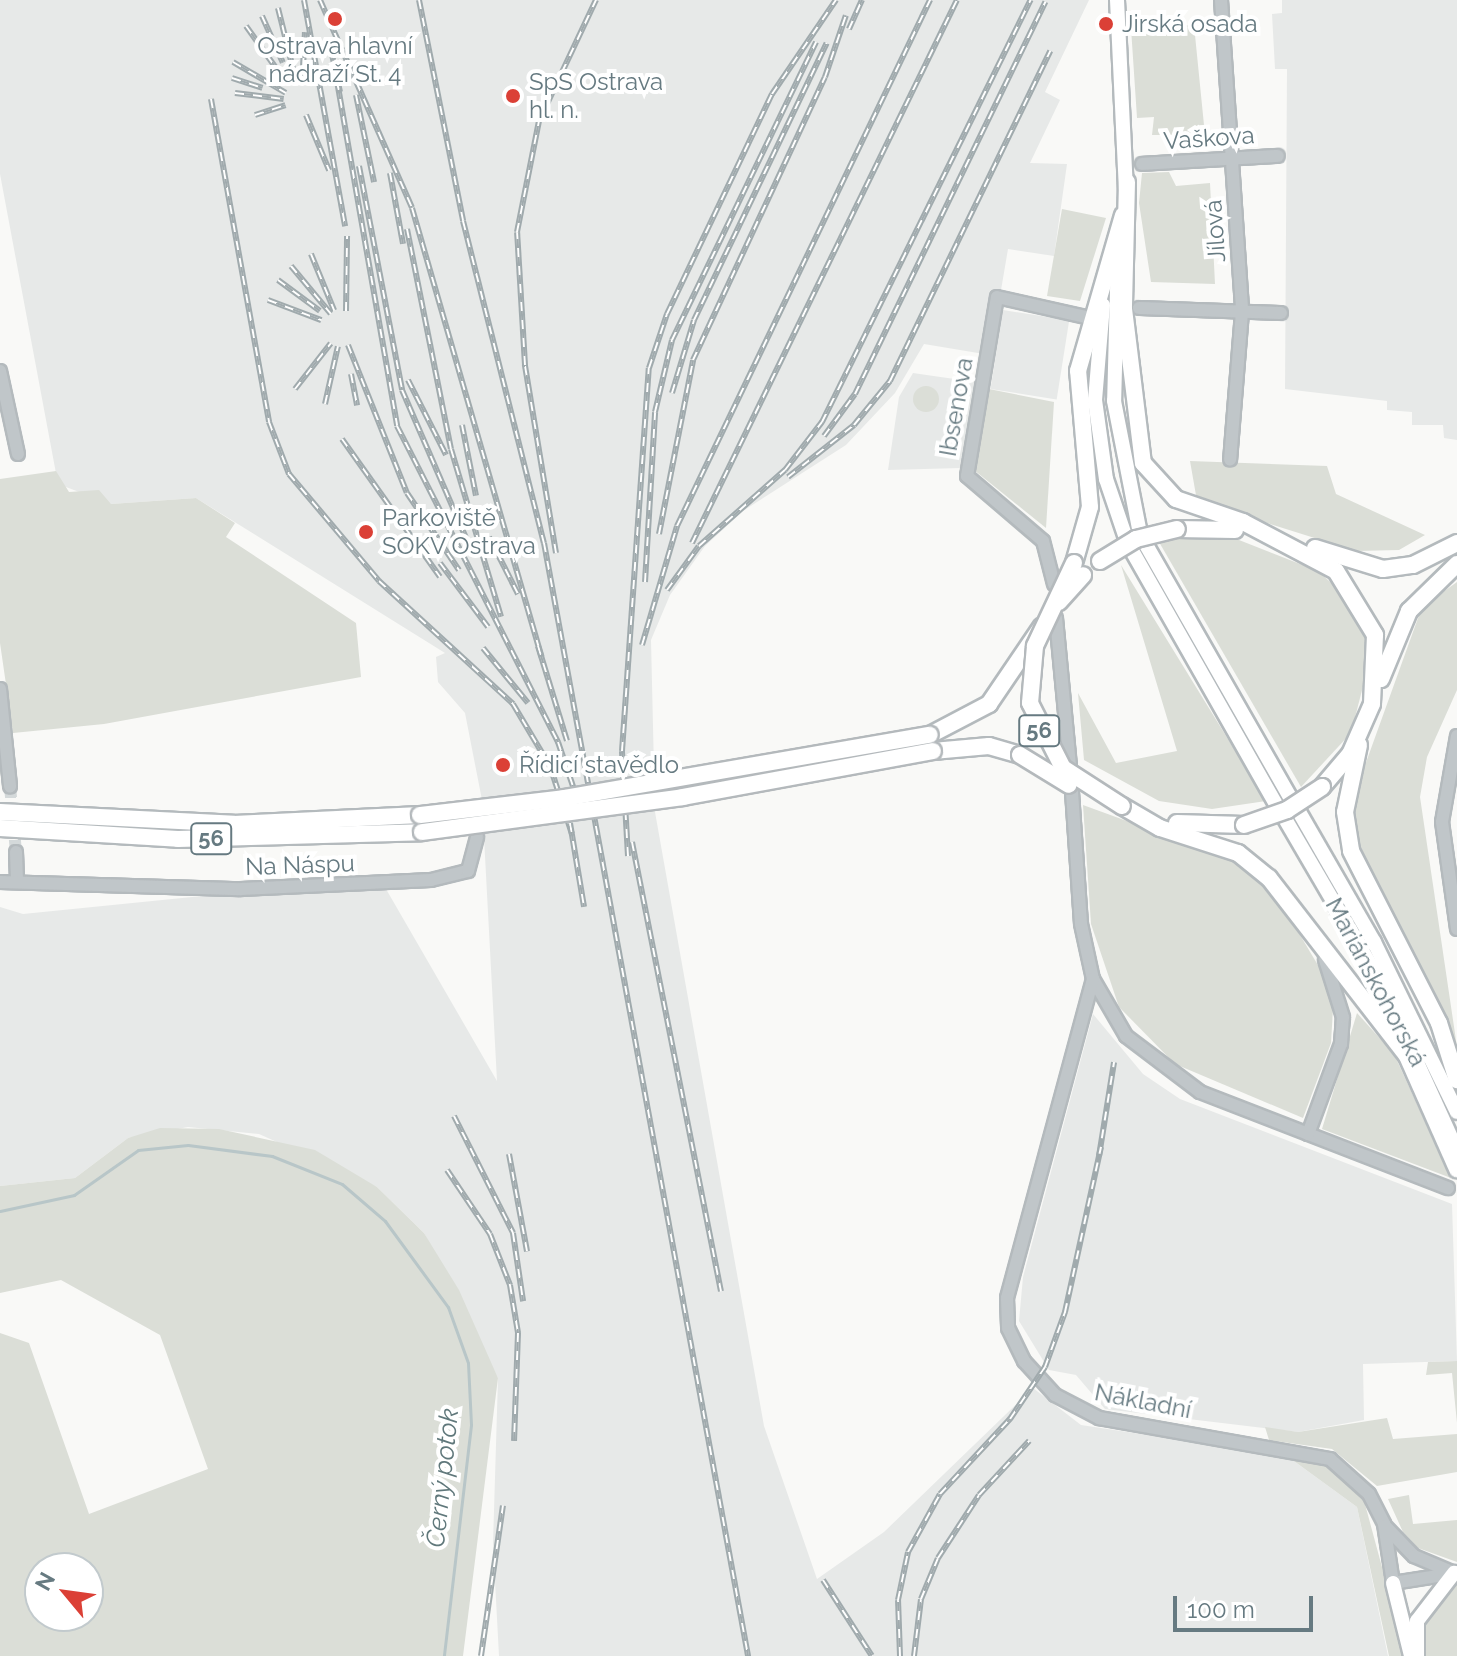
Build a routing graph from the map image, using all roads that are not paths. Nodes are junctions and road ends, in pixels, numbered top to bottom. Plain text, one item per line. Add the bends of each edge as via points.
1 (1117, 0) edge
2 (1221, 0) edge
3 (1278, 156) dead end
4 (1233, 159) junction
5 (1142, 164) dead end
6 (1127, 182) junction
7 (1123, 219) junction
8 (1139, 308) dead end
9 (1242, 312) junction
10 (1281, 313) dead end
11 (1090, 318) junction
12 (0, 371) edge
13 (18, 454) dead end
14 (1230, 460) dead end
15 (1259, 532) junction
16 (1135, 539) junction
17 (1457, 543) edge
18 (1457, 564) edge
19 (1079, 569) junction
20 (1054, 584) dead end
21 (1052, 619) junction
22 (0, 689) edge
23 (1376, 690) junction
24 (1457, 736) edge
25 (1357, 746) junction
26 (1070, 766) dead end
27 (10, 786) tunnel mouth
28 (1072, 792) dead end
29 (1122, 806) junction
30 (0, 812) edge
31 (0, 828) edge
32 (477, 837) dead end
33 (16, 852) tunnel mouth
34 (0, 882) edge
35 (17, 882) junction
36 (1457, 929) edge
37 (1310, 933) junction
38 (1093, 979) junction
39 (1457, 1080) edge
40 (1457, 1112) edge
41 (1308, 1134) junction
42 (1457, 1151) edge
43 (1457, 1169) edge
44 (1448, 1188) dead end
45 (1384, 1524) junction
46 (1456, 1573) edge
47 (1393, 1583) junction
48 (1414, 1656) edge

1 - 6 main road, Mariánskohorská
2 - 4 street, Jílová
3 - 4 street, Vaškova
4 - 5 street, Vaškova
4 - 9 street, Jílová
6 - 7 main road, Mariánskohorská
6 - 15 highway via 1124,295 1137,449 1176,499
7 - 11 highway
7 - 16 main road, Mariánskohorská via 1102,310 1095,400 1106,479
8 - 9 street
9 - 10 street
9 - 14 street, Jílová
11 - 19 highway via 1077,398 1090,507
11 - 20 street, Ibsenova via 997,297 967,476 1043,541
12 - 13 street
15 - 17 highway, 56 via 1383,569 1413,565
15 - 19 highway, 56, bridge via 1177,529 1136,539
15 - 23 highway, 56 via 1346,582 1375,635
16 - 40 main road, Mariánskohorská via 1374,942
16 - 42 main road, Mariánskohorská via 1280,812 1381,983
18 - 23 highway, 56 via 1409,611
19 - 21 highway, 56, bridge
21 - 26 street
21 - 29 highway, 56, bridge via 1030,674 1038,730 1063,768
21 - 30 highway, 56, bridge via 989,704 950,729 653,784 420,815 220,824
22 - 27 street
23 - 25 highway, 56
24 - 36 street via 1442,822
25 - 29 highway, 56, bridge via 1322,787 1287,810 1244,825 1181,824
25 - 39 highway via 1345,812 1351,851 1439,1023
28 - 38 street, Nákladní via 1081,924
29 - 31 highway, 56, bridge via 1080,793 1020,755 978,746 422,832 178,839
29 - 37 highway via 1160,828 1248,860
32 - 35 street, Na Náspu via 479,851 468,871 431,880 241,889
33 - 35 street
34 - 35 street, Na Náspu
37 - 41 street via 1331,971 1343,1017
37 - 43 highway via 1407,1056
38 - 41 street, Nákladní via 1126,1036 1161,1068 1200,1092
38 - 45 street, Nákladní via 1007,1298 1015,1345 1055,1395 1099,1418 1330,1459 1364,1487
41 - 44 street, Nákladní
45 - 46 street via 1414,1556
45 - 47 street, Nákladní
46 - 47 street
46 - 48 main road via 1420,1614
47 - 48 main road

